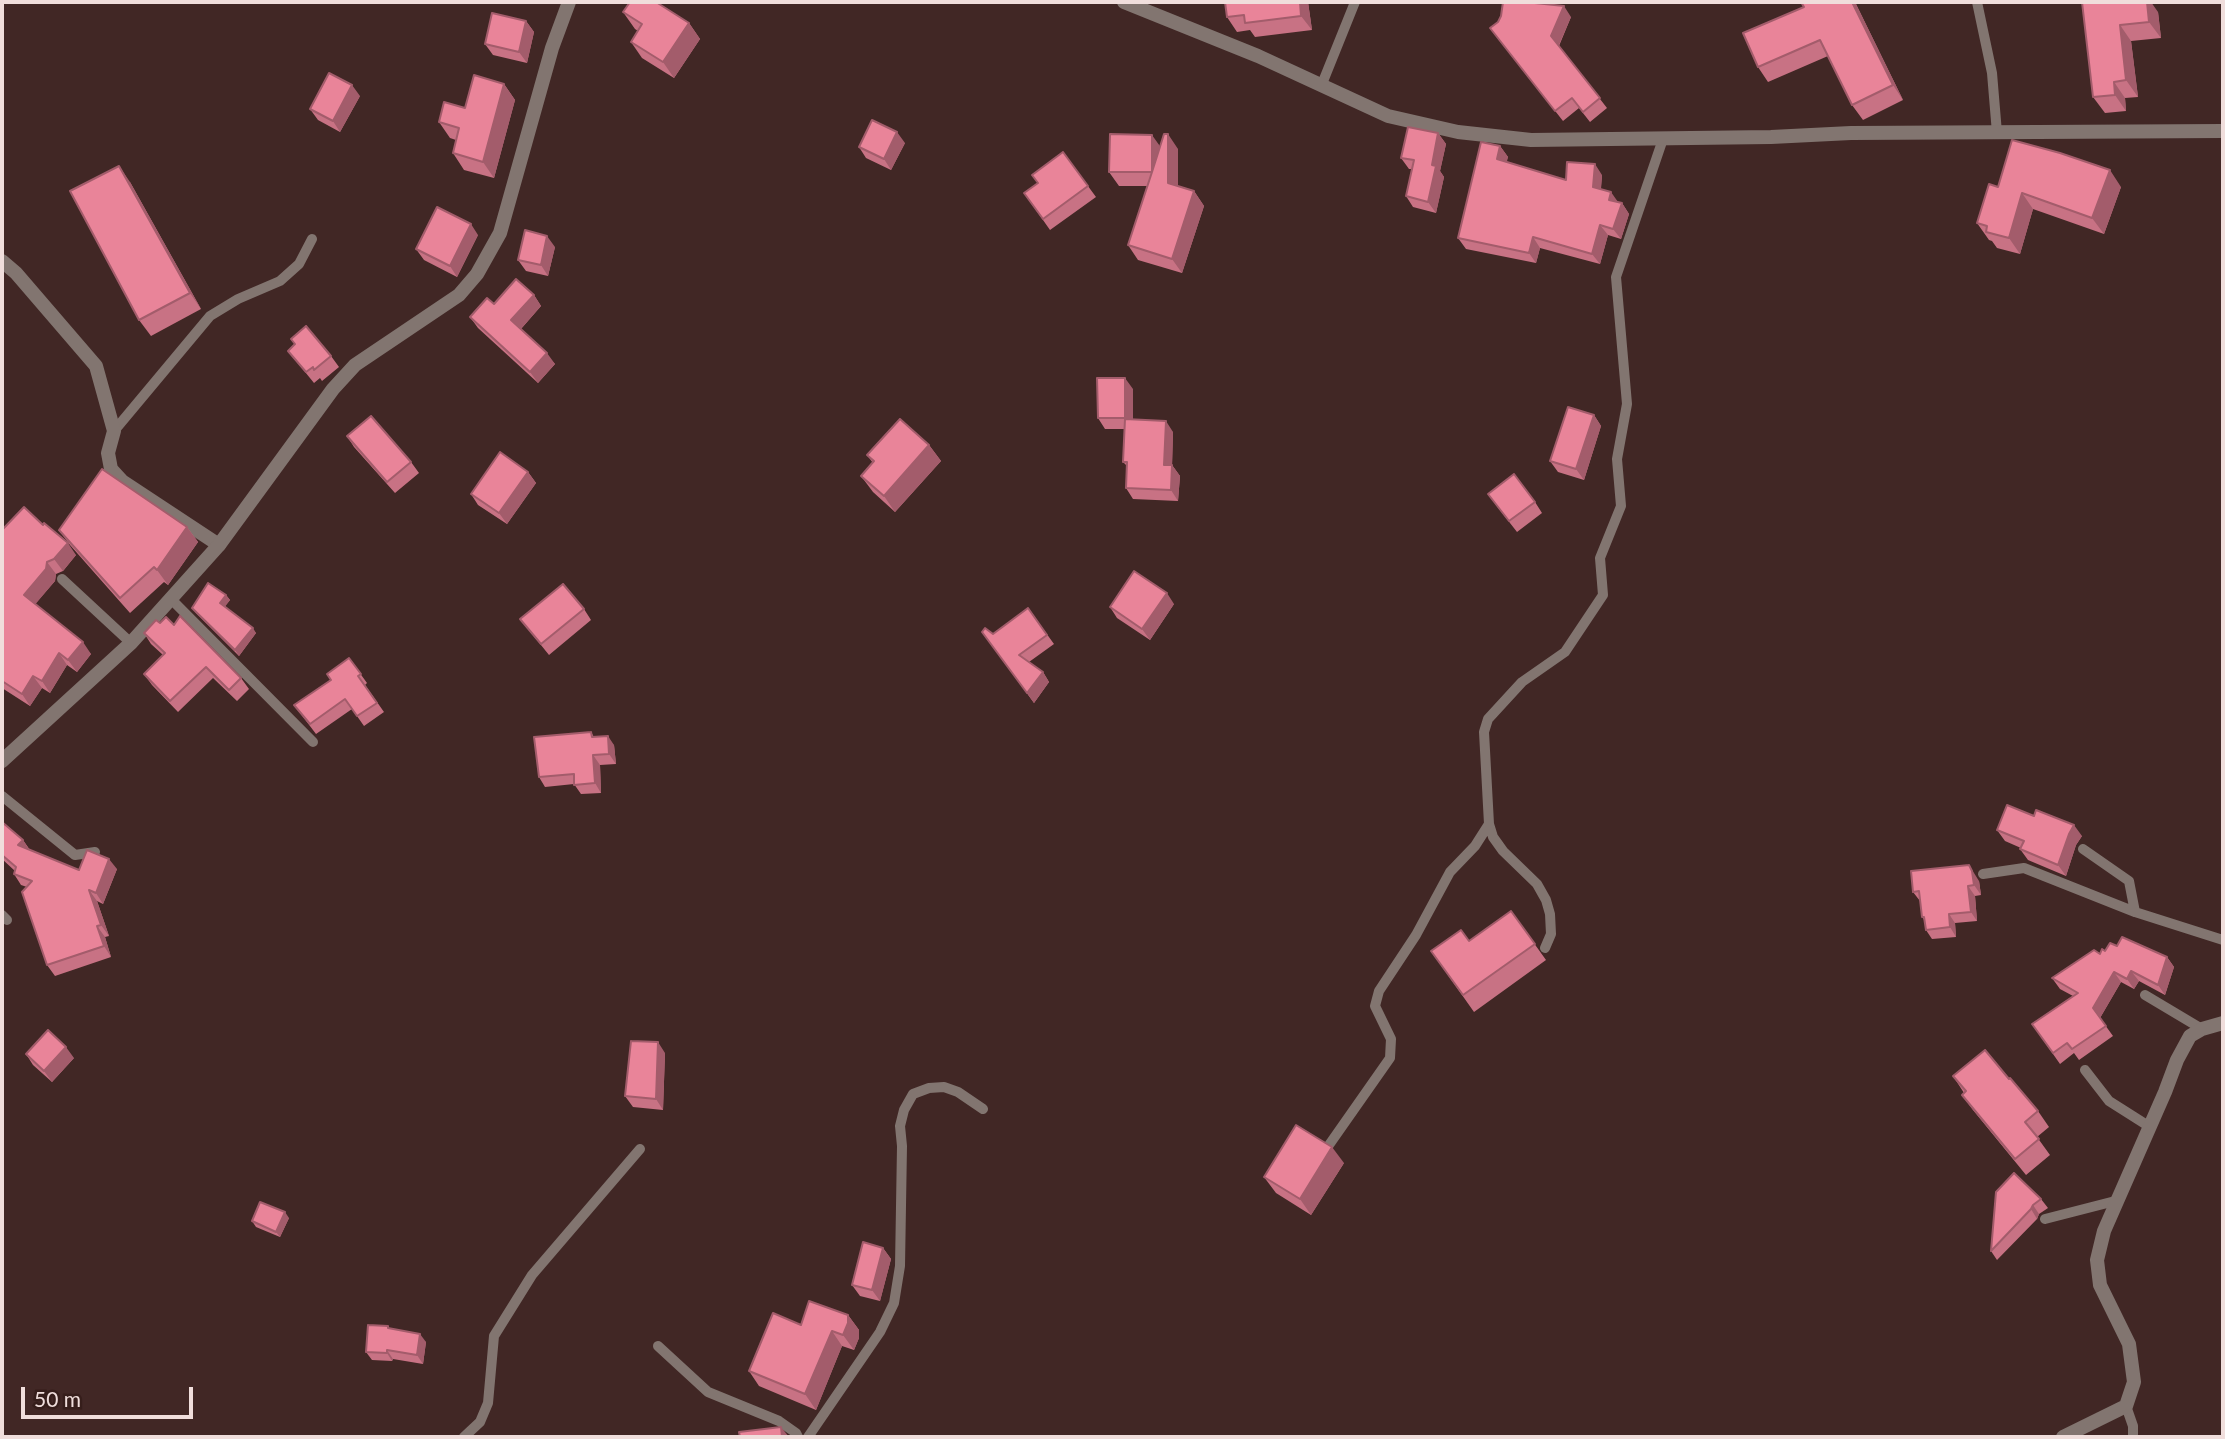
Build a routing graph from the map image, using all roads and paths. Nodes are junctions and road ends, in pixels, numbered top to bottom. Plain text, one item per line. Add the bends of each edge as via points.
1 (569, 2) edge
2 (1124, 2) edge
3 (1355, 2) edge
4 (1977, 2) edge
5 (1322, 84) junction
6 (2223, 131) edge
7 (1997, 133) junction
8 (1662, 139) junction
9 (312, 239) dead end
10 (2, 261) edge
11 (114, 431) junction
12 (219, 545) junction
13 (62, 579) dead end
14 (171, 599) junction
15 (131, 643) junction
16 (313, 741) dead end
17 (2, 761) edge
18 (2, 796) edge
19 (1489, 824) junction
20 (2083, 849) dead end
21 (95, 852) edge
22 (1983, 874) dead end
23 (2135, 912) junction
24 (2223, 940) edge
25 (1545, 948) dead end
26 (2145, 995) dead end
27 (2223, 1023) edge
28 (2202, 1029) junction
29 (2085, 1070) dead end
30 (983, 1108) dead end
31 (2150, 1127) junction
32 (1329, 1145) edge
33 (640, 1149) dead end
34 (2119, 1200) junction
35 (2045, 1219) dead end
36 (657, 1346) dead end
37 (2126, 1406) junction
38 (464, 1437) edge
39 (798, 1437) edge
40 (808, 1437) edge
41 (2063, 1437) edge
42 (2133, 1437) edge

1 - 12 street via 500,233 477,274 459,295 355,365
2 - 5 street
3 - 5 lane
4 - 7 lane via 1992,73
5 - 8 street via 1388,116 1458,132 1531,140
6 - 7 street
7 - 8 street
8 - 19 lane via 1616,277 1627,404 1617,460 1621,506 1600,558 1603,595 1565,653 1522,682 1488,719 1484,732
9 - 11 lane via 299,264 280,281 210,316
10 - 11 street via 96,366
11 - 12 street via 108,453 111,469 122,481
12 - 14 street
13 - 15 lane
14 - 15 street
14 - 16 lane
15 - 17 street
18 - 21 lane via 75,855
19 - 25 lane via 1503,851 1537,884 1546,900 1551,934
19 - 32 lane via 1450,872 1379,991 1375,1006 1391,1040 1390,1058
20 - 23 lane via 2129,881
22 - 23 lane via 2024,868
23 - 24 lane
26 - 28 lane
27 - 28 street
28 - 31 street via 2190,1036 2177,1060
29 - 31 lane via 2109,1101
30 - 40 lane via 944,1087 913,1094 904,1110 900,1126 900,1266 894,1303 880,1332
31 - 34 street
33 - 38 lane via 532,1275 494,1336 488,1403 480,1422
34 - 35 lane
34 - 37 street via 2097,1260 2100,1285 2129,1345 2134,1382
36 - 39 lane via 708,1392 779,1421
37 - 41 street
37 - 42 lane

